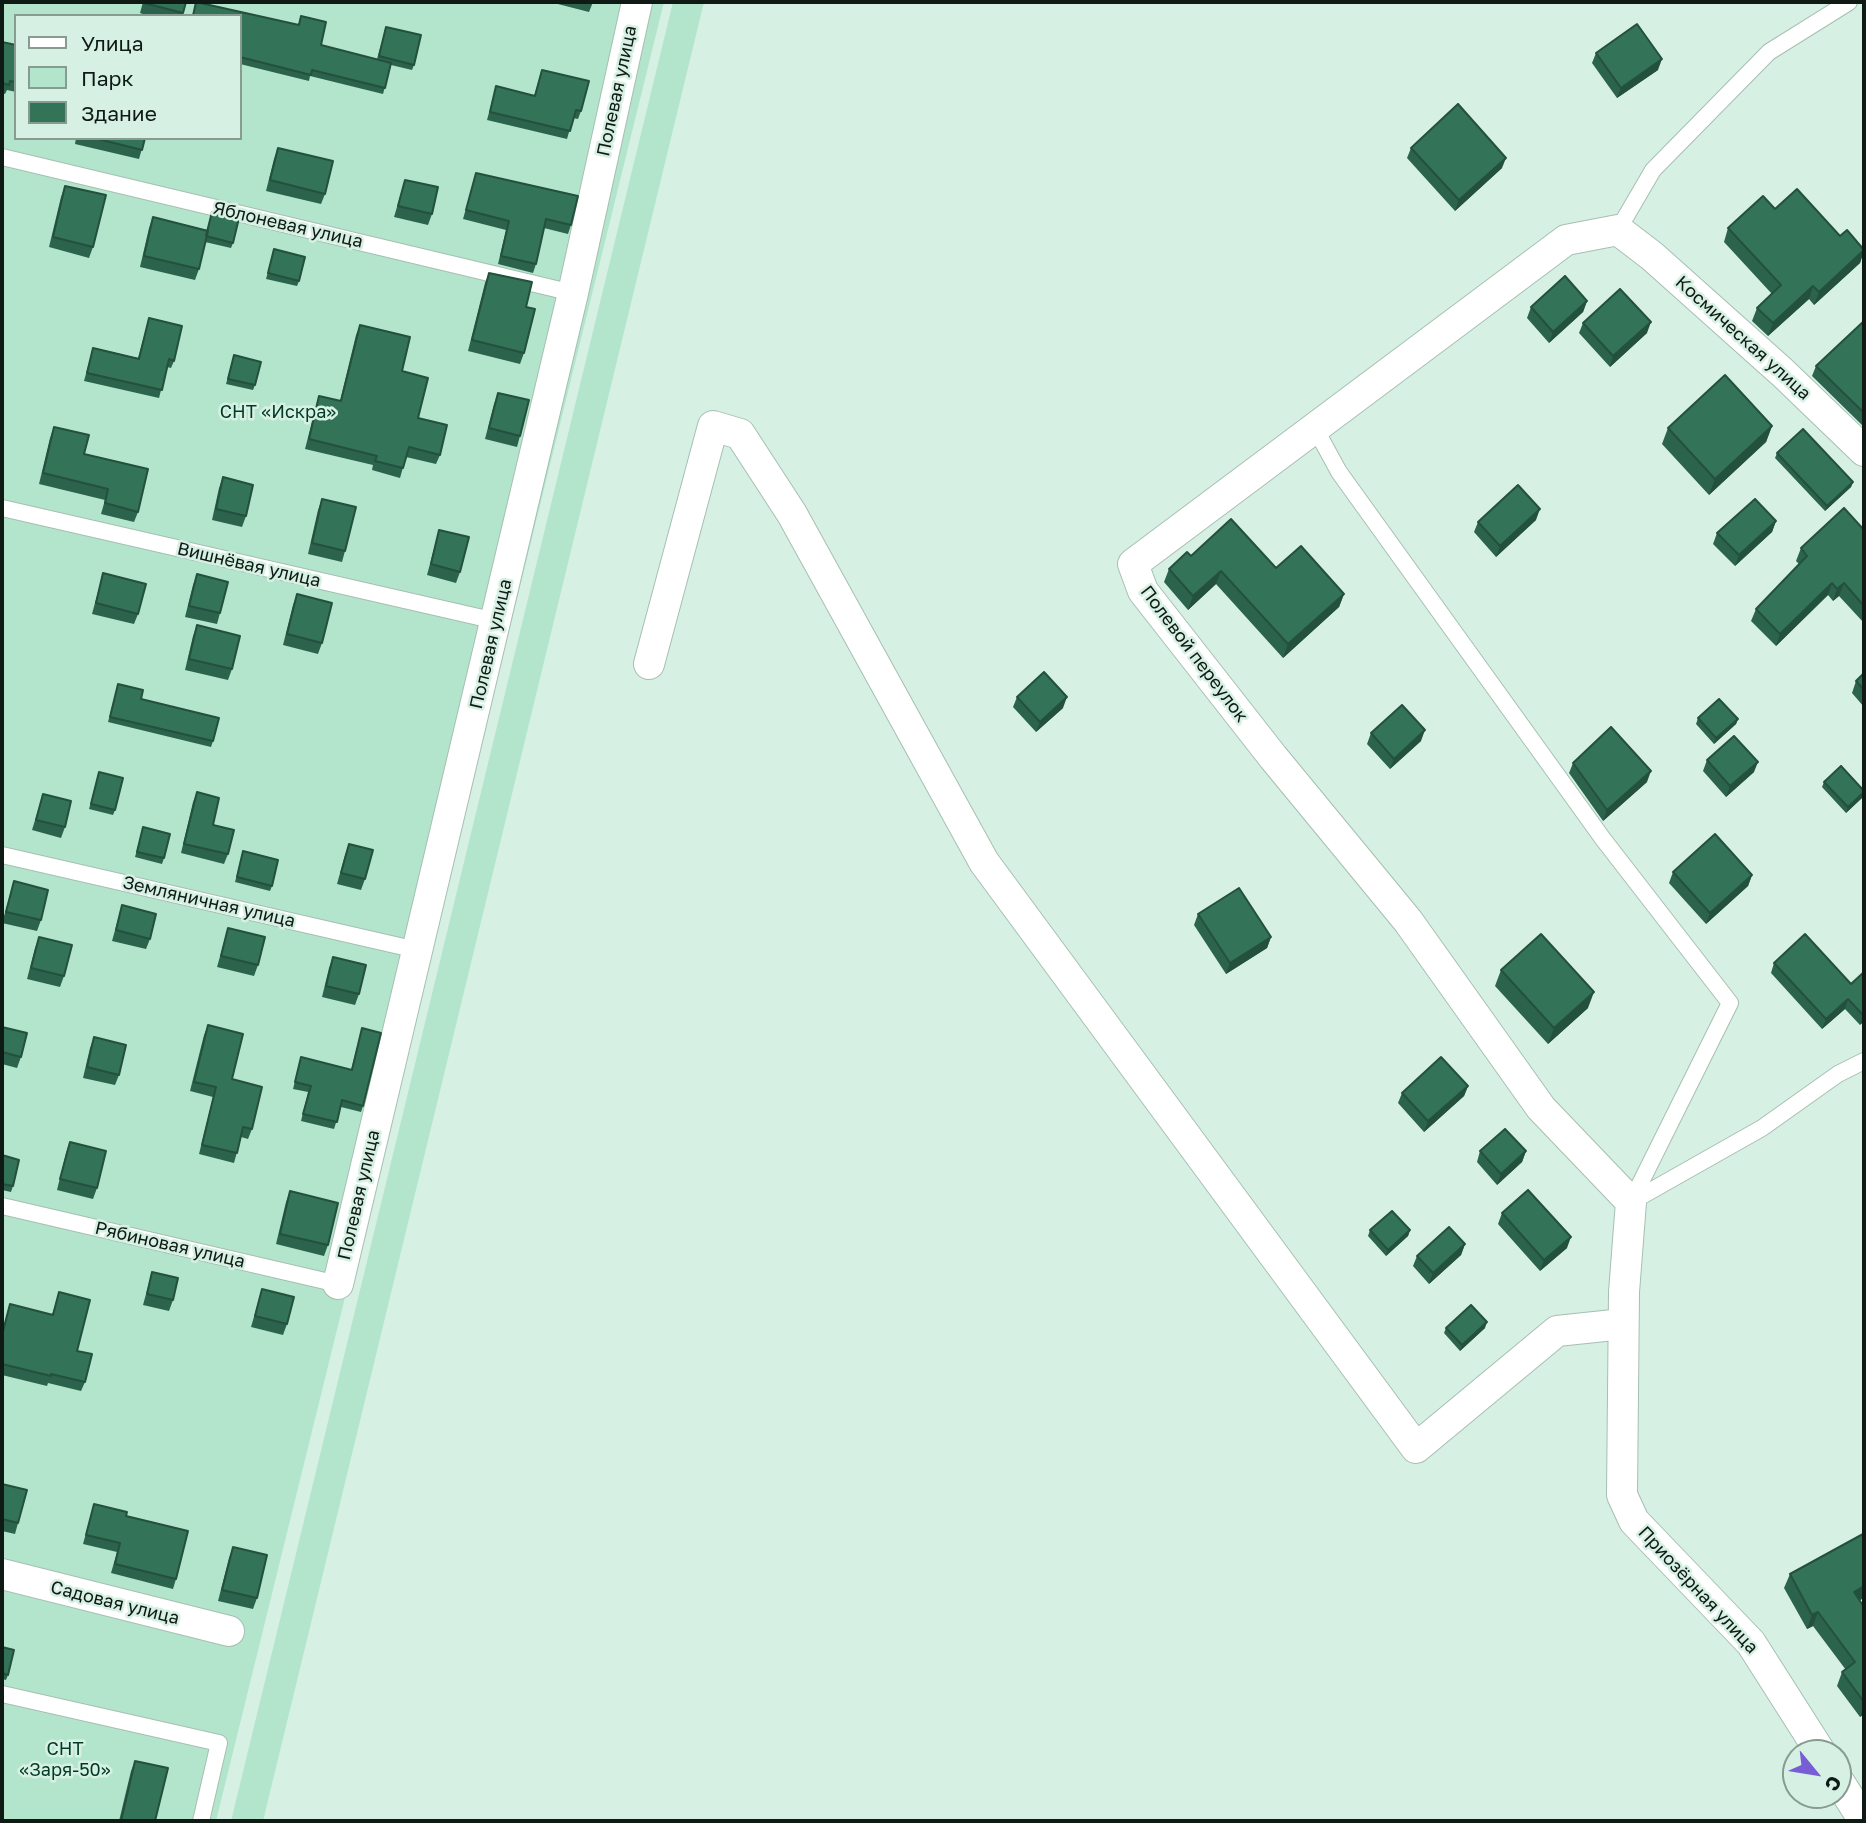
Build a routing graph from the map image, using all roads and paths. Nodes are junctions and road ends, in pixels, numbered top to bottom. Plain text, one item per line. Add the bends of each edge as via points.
1 (637, 2) edge
2 (1849, 2) edge
3 (2, 157) edge
4 (1618, 230) junction
5 (573, 293) junction
6 (1315, 428) junction
7 (1864, 451) edge
8 (2, 508) edge
9 (496, 621) junction
10 (649, 664) dead end
11 (2, 855) edge
12 (416, 950) junction
13 (1864, 1061) edge
14 (1631, 1202) junction
15 (2, 1206) edge
16 (338, 1284) joint
17 (1623, 1324) junction
18 (2, 1574) edge
19 (229, 1631) dead end
20 (2, 1694) edge
21 (1812, 1739) edge
22 (1852, 1802) edge
23 (201, 1821) edge
24 (1864, 1821) edge

1 - 5 street, Полевая улица
2 - 4 lane via 1769,52 1653,170
3 - 5 lane, Яблоневая улица
4 - 6 street, Полевой переулок via 1566,240
4 - 7 street, Космическая улица via 1783,373
5 - 9 street, Полевая улица
6 - 14 lane via 1339,472 1603,839 1730,1003
6 - 14 street, Полевой переулок via 1133,564 1143,591 1408,921 1541,1108
8 - 9 lane, Вишнёвая улица
9 - 12 street, Полевая улица
10 - 17 street via 713,426 740,434 792,514 984,862 1416,1448 1557,1331
11 - 12 lane, Земляничная улица
12 - 16 street, Полевая улица
13 - 14 lane via 1762,1128
14 - 17 street, Приозёрная улица
15 - 16 lane, Рябиновая улица
17 - 21 street, Приозёрная улица via 1622,1495 1634,1521 1751,1643
18 - 19 street, Садовая улица
20 - 23 lane via 219,1743
22 - 24 street

